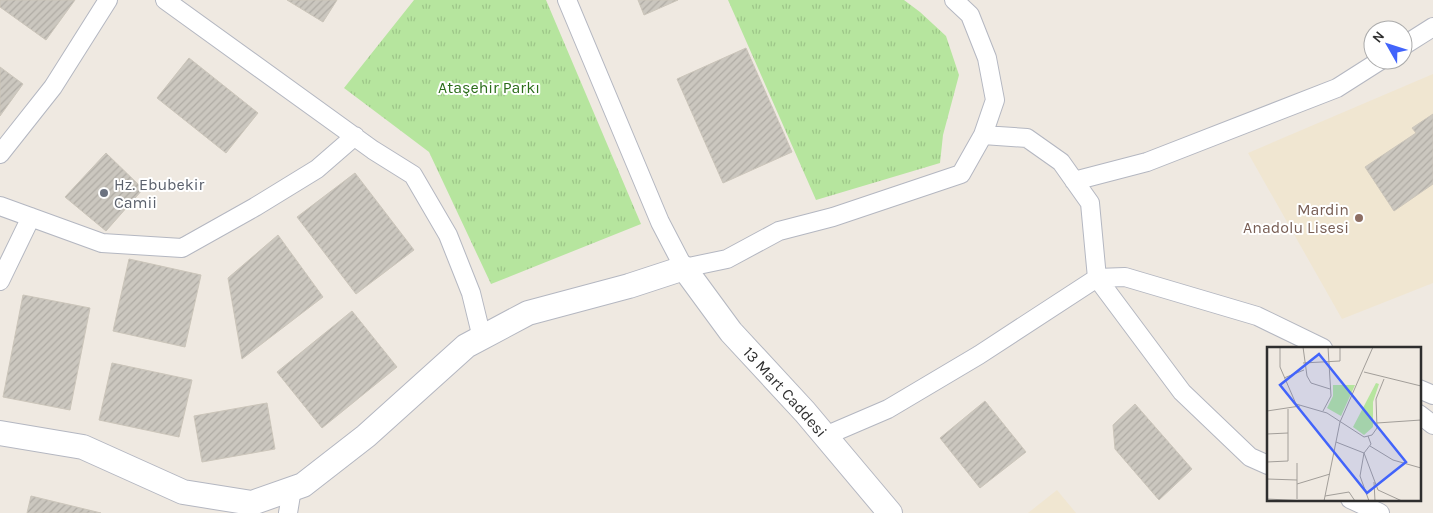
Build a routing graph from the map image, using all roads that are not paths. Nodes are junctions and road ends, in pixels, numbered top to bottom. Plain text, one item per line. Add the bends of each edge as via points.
1 (108, 0) edge
2 (165, 0) edge
3 (567, 0) edge
4 (954, 0) edge
5 (1433, 27) edge
6 (1413, 40) edge
7 (1365, 70) edge
8 (983, 135) junction
9 (355, 136) junction
10 (0, 154) edge
11 (1074, 181) junction
12 (0, 206) edge
13 (31, 217) junction
14 (684, 268) junction
15 (1097, 278) junction
16 (0, 281) edge
17 (482, 338) junction
18 (1321, 347) edge
19 (1420, 389) edge
20 (1433, 395) edge
21 (1420, 415) edge
22 (1433, 425) edge
23 (0, 434) edge
24 (825, 436) junction
25 (1267, 465) edge
26 (292, 489) junction
27 (1352, 500) edge
28 (288, 513) edge
29 (890, 513) edge
30 (1380, 513) edge

1 - 10 street via 53,87
2 - 9 street
3 - 14 street via 660,222
4 - 8 street via 970,15 987,58 996,100
5 - 6 street
7 - 11 street via 1337,88 1147,162
8 - 11 street via 1027,138 1061,162
8 - 14 street via 961,174 833,217 779,231 727,259
9 - 13 street via 317,169 182,248 102,243
9 - 17 street via 413,176 448,235 471,293
11 - 15 street via 1090,204
12 - 13 street
13 - 16 street
14 - 17 street via 528,313
14 - 24 street, 13 Mart Caddesi via 731,332
15 - 18 street via 1125,277 1257,316
15 - 24 street via 979,355 888,409
15 - 25 street via 1182,392 1250,457
17 - 26 street via 466,346 366,436 303,485
19 - 20 street
21 - 22 street
23 - 26 street via 83,447 183,492 252,503
24 - 29 street, 13 Mart Caddesi
26 - 28 street
27 - 30 street

